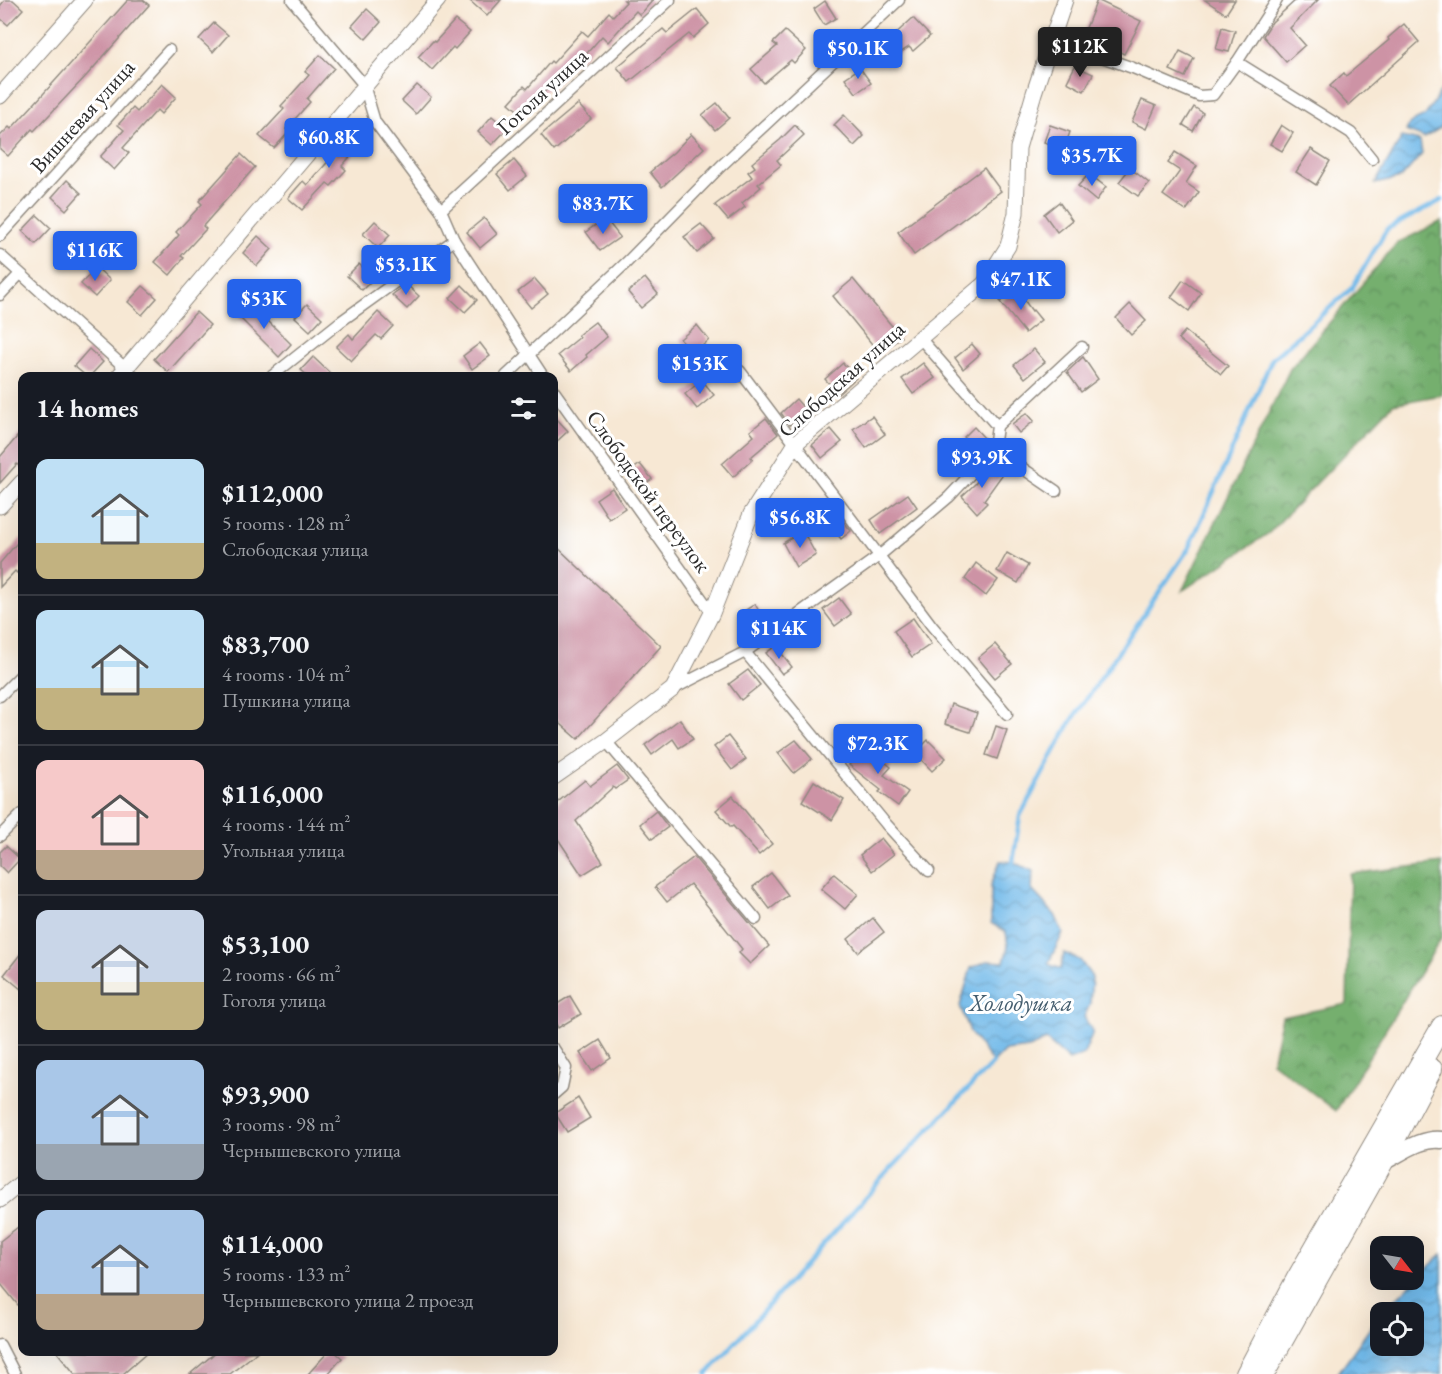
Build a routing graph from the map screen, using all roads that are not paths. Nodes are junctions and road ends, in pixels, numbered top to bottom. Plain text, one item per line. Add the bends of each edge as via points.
1 (86, 0) edge
2 (438, 0) edge
3 (670, 0) edge
4 (899, 0) edge
5 (1065, 0) edge
6 (1277, 0) edge
7 (295, 1) edge
8 (1051, 39) junction
9 (169, 50) dead end
10 (1237, 62) junction
11 (364, 85) junction
12 (0, 96) edge
13 (1372, 159) dead end
14 (441, 210) junction
15 (0, 236) edge
16 (454, 240) junction
17 (0, 255) edge
18 (20, 274) junction
19 (0, 295) edge
20 (920, 338) junction
21 (1082, 346) dead end
22 (528, 356) junction
23 (740, 371) dead end
24 (125, 372) edge
25 (129, 372) edge
26 (277, 372) edge
27 (510, 372) edge
28 (540, 372) edge
29 (558, 397) edge
30 (997, 426) junction
31 (796, 443) junction
32 (994, 449) junction
33 (18, 486) edge
34 (1056, 491) dead end
35 (0, 506) edge
36 (879, 556) junction
37 (712, 613) junction
38 (745, 652) junction
39 (18, 678) edge
40 (673, 689) junction
41 (0, 696) edge
42 (1007, 714) dead end
43 (606, 741) junction
44 (558, 774) edge
45 (18, 818) edge
46 (0, 836) edge
47 (929, 871) dead end
48 (756, 919) dead end
49 (1442, 1026) edge
50 (1442, 1051) edge
51 (558, 1055) edge
52 (558, 1090) edge
53 (1442, 1140) edge
54 (1383, 1162) junction
55 (18, 1185) edge
56 (0, 1200) edge
57 (0, 1345) edge
58 (15, 1374) edge
59 (1246, 1374) edge
60 (1264, 1374) edge

1 - 12 street
2 - 11 street
3 - 14 street, Гоголя улица
4 - 22 street via 721,166
5 - 8 street, Слободская улица
6 - 10 street
7 - 11 street
8 - 10 street via 1199,96 1213,95
8 - 20 street, Слободская улица via 1018,148 1016,213 1008,246 984,284
9 - 15 street, Вишневая улица
10 - 13 street via 1351,133
11 - 14 street via 375,122
11 - 25 street
14 - 16 street
16 - 22 street
16 - 26 street
17 - 18 street
18 - 19 street
18 - 24 street
20 - 30 street
20 - 31 street, Слободская улица
21 - 30 street
22 - 27 street
22 - 28 street
23 - 31 street
29 - 37 street, Слободской переулок
30 - 32 street
31 - 36 street
31 - 37 street, Слободская улица via 751,514
32 - 34 street
32 - 36 street via 949,497
33 - 35 street
36 - 38 street
36 - 42 street
37 - 40 street, Слободская улица
38 - 40 street
38 - 47 street
39 - 41 street
40 - 43 street, Слободская улица
43 - 44 street, Слободская улица
43 - 48 street
45 - 46 street
49 - 59 highway
50 - 54 highway
51 - 52 street via 566,1068
53 - 54 main road via 1420,1143
54 - 60 highway
55 - 56 street
57 - 58 street

